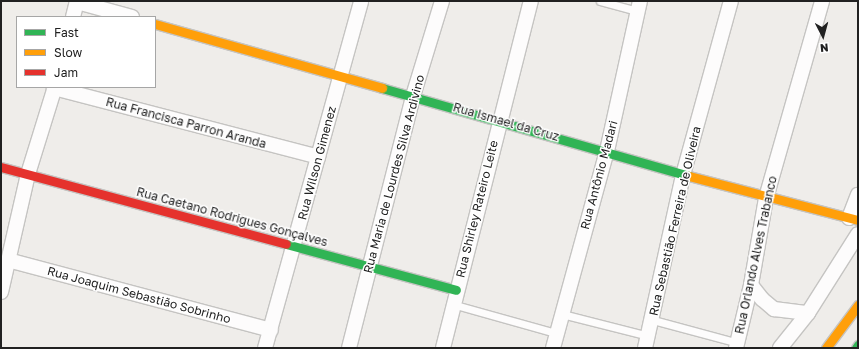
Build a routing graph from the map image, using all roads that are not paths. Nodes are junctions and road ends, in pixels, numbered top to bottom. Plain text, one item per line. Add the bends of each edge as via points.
1 (77, 1) edge
2 (361, 1) edge
3 (442, 1) edge
4 (531, 1) edge
5 (600, 1) edge
6 (731, 1) edge
7 (819, 2) edge
8 (639, 6) edge
9 (73, 16) edge
10 (129, 16) edge
11 (156, 24) edge
12 (341, 76) junction
13 (54, 88) edge
14 (413, 96) junction
15 (499, 121) junction
16 (607, 151) junction
17 (318, 157) junction
18 (1, 167) edge
19 (28, 174) junction
20 (683, 175) junction
21 (858, 195) edge
22 (766, 198) junction
23 (854, 219) edge
24 (858, 234) edge
25 (294, 245) junction
26 (8, 260) junction
27 (369, 268) junction
28 (752, 285) junction
29 (456, 290) junction
30 (1, 292) edge
31 (452, 304) junction
32 (858, 305) edge
33 (808, 313) junction
34 (562, 314) junction
35 (653, 320) junction
36 (270, 330) junction
37 (556, 333) junction
38 (647, 342) edge
39 (858, 345) edge
40 (737, 346) edge
41 (266, 348) edge
42 (349, 348) edge
43 (443, 348) edge
44 (553, 348) edge
45 (780, 348) edge
46 (826, 348) edge
47 (856, 348) edge

1 - 9 street
1 - 10 street
2 - 12 street, Rua Wilson Gimenez
3 - 14 street, Rua Maria de Lourdes Silva Ardivino
4 - 15 street, Rua Shirley Rateiro Leite
5 - 8 lane
6 - 20 street, Rua Sebastião Ferreira de Oliveira
7 - 22 street, Rua Orlando Alves Trabanco
8 - 16 street, Rua Antônio Madari
11 - 12 street, Rua Ismael da Cruz
12 - 14 street, Rua Ismael da Cruz
12 - 17 street, Rua Wilson Gimenez
13 - 17 street, Rua Francisca Parron Aranda
13 - 19 street
14 - 15 street, Rua Ismael da Cruz
14 - 27 street, Rua Maria de Lourdes Silva Ardivino
15 - 16 street, Rua Ismael da Cruz
15 - 29 street, Rua Shirley Rateiro Leite
16 - 20 street, Rua Ismael da Cruz
16 - 34 street, Rua Antônio Madari
17 - 25 street, Rua Wilson Gimenez
18 - 19 street, Rua Caetano Rodrigues Gonçalves
19 - 25 street, Rua Caetano Rodrigues Gonçalves
19 - 26 street
20 - 22 street, Rua Ismael da Cruz
20 - 35 street, Rua Sebastião Ferreira de Oliveira
21 - 23 street
22 - 23 street, Rua Ismael da Cruz
22 - 28 street, Rua Orlando Alves Trabanco
24 - 33 street
25 - 27 street, Rua Caetano Rodrigues Gonçalves
25 - 36 street, Rua Wilson Gimenez
26 - 30 street
26 - 36 street, Rua Joaquim Sebastião Sobrinho
27 - 29 street, Rua Caetano Rodrigues Gonçalves
27 - 42 street, Rua Maria de Lourdes Silva Ardivino
28 - 33 street via 762,299 774,309
28 - 40 street, Rua Orlando Alves Trabanco
29 - 31 street, Rua Shirley Rateiro Leite
31 - 37 lane
31 - 43 street, Rua Shirley Rateiro Leite
32 - 46 street
33 - 45 street
34 - 37 street, Rua Antônio Madari
34 - 38 lane
35 - 38 street, Rua Sebastião Ferreira de Oliveira
35 - 40 lane
36 - 41 street, Rua Wilson Gimenez
37 - 44 street, Rua Antônio Madari
39 - 47 street

